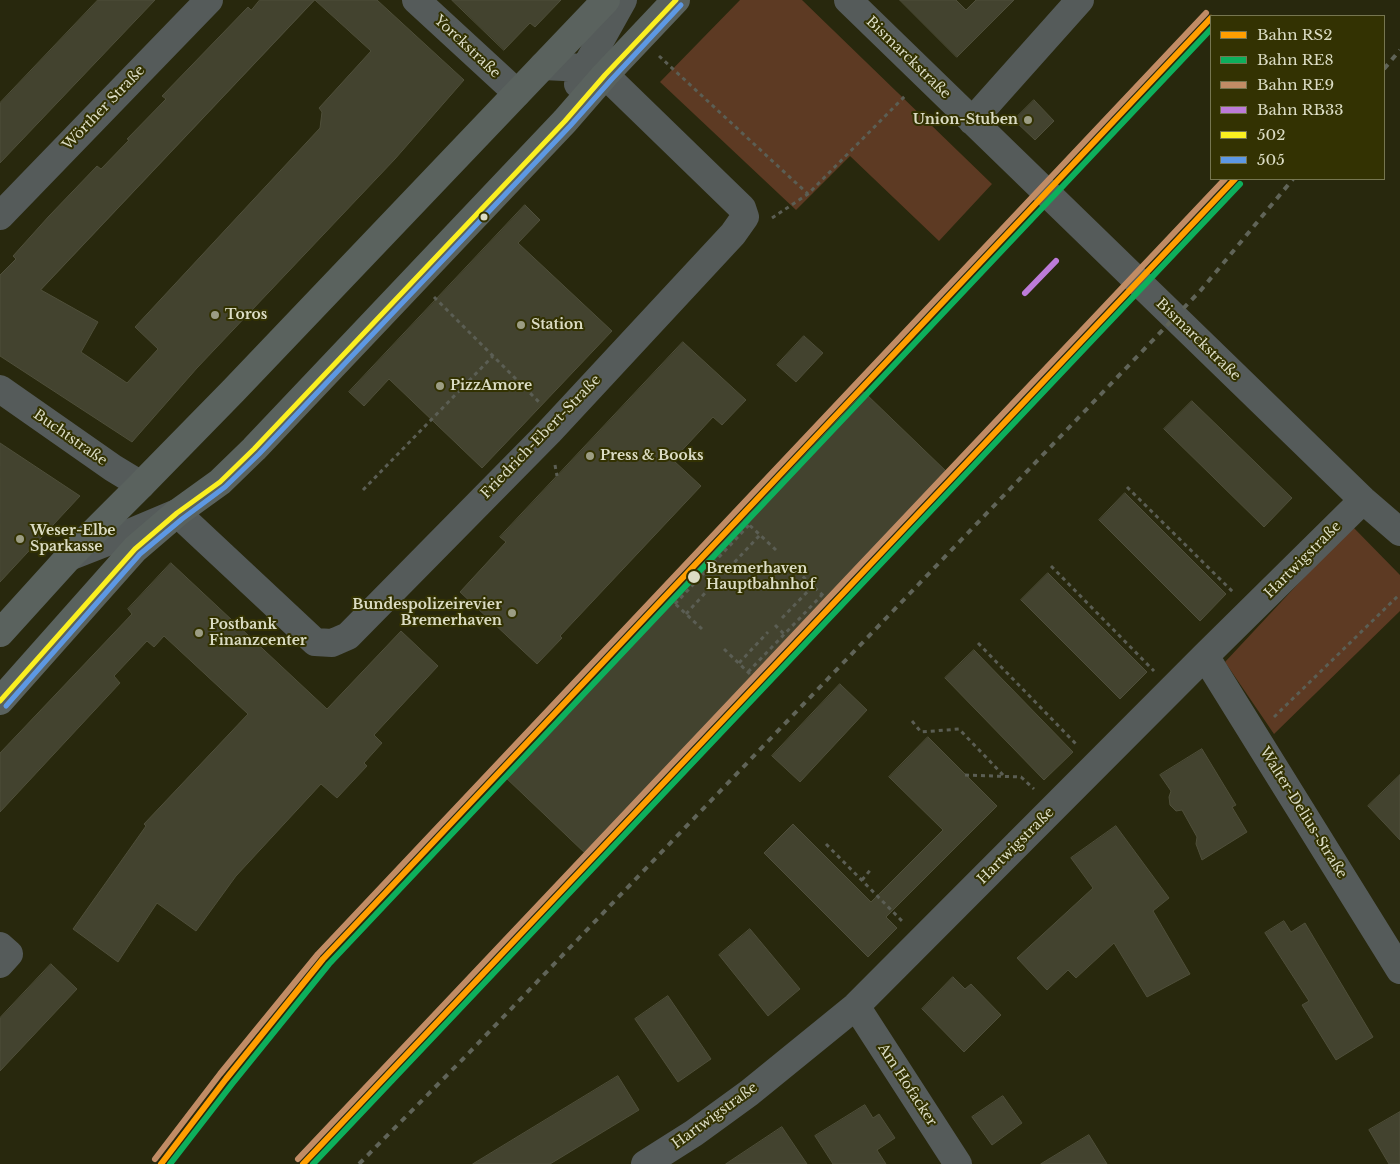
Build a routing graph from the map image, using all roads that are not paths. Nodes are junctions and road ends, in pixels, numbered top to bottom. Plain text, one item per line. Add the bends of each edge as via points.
1 (209, 0) edge
2 (416, 0) edge
3 (606, 0) edge
4 (623, 0) edge
5 (676, 0) edge
6 (848, 0) edge
7 (1080, 0) edge
8 (543, 66) junction
9 (595, 72) junction
10 (517, 93) junction
11 (972, 121) junction
12 (0, 216) edge
13 (0, 389) edge
14 (141, 486) junction
15 (1364, 500) junction
16 (177, 512) junction
17 (1400, 532) edge
18 (68, 557) junction
19 (0, 633) edge
20 (1205, 656) junction
21 (0, 701) edge
22 (0, 946) edge
23 (0, 964) edge
24 (1400, 970) edge
25 (856, 1006) junction
26 (645, 1164) edge
27 (958, 1164) edge

1 - 12 street, Wörther Straße
2 - 10 street, Yorckstraße
3 - 8 main road
4 - 9 street
5 - 9 main road via 640,38
6 - 11 street, Bismarckstraße
7 - 11 street
8 - 9 street
8 - 10 main road
9 - 16 main road via 565,121 254,449 220,482
9 - 16 street, Friedrich-Ebert-Straße via 742,208 745,218 549,432 348,636 332,643 315,642
10 - 14 main road
11 - 15 street, Bismarckstraße
13 - 14 street, Buchtstraße
14 - 16 main road, Friedrich-Ebert-Straße
14 - 18 main road
15 - 17 street, Bismarckstraße
15 - 20 street, Hartwigstraße
16 - 18 street
16 - 21 main road via 134,549
18 - 19 main road
20 - 24 street, Walter-Delius-Straße
20 - 25 street, Hartwigstraße
22 - 23 street via 9,954
25 - 26 street, Hartwigstraße via 749,1093
25 - 27 street, Am Hofacker

